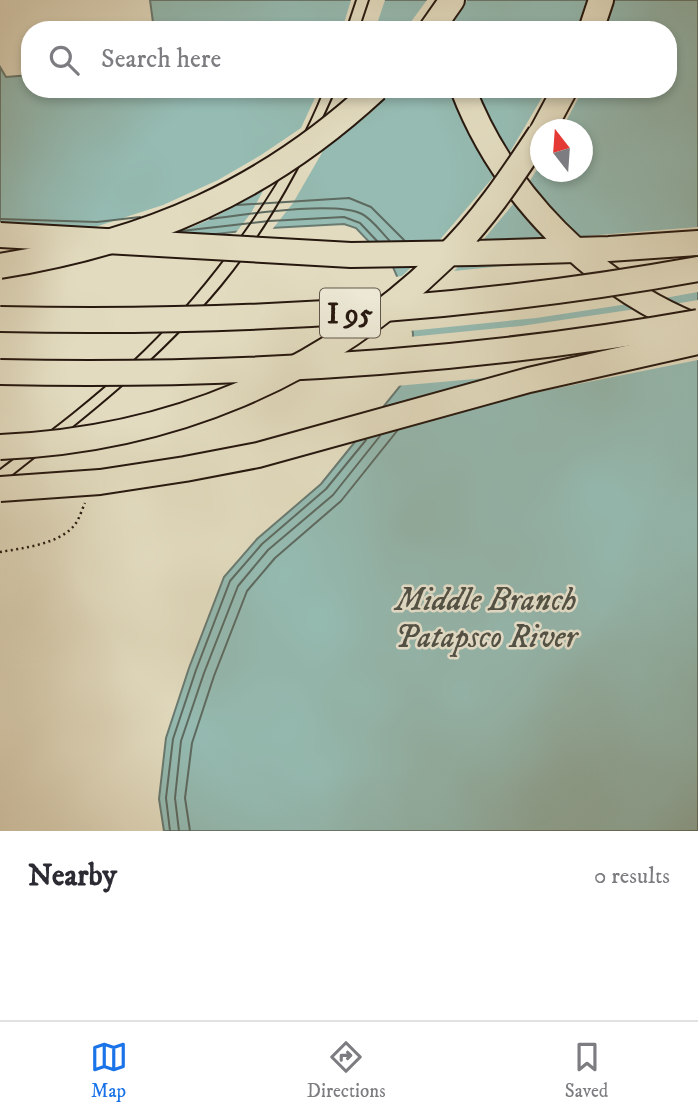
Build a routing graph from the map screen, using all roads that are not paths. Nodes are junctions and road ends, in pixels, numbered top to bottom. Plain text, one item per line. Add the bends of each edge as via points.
1 (438, 0) edge
2 (452, 0) edge
3 (601, 0) edge
4 (437, 21) edge
5 (442, 21) edge
6 (594, 21) edge
7 (365, 98) edge
8 (467, 98) edge
9 (560, 98) edge
10 (549, 119) edge
11 (530, 150) edge
12 (0, 235) edge
13 (698, 243) edge
14 (0, 265) edge
15 (698, 269) edge
16 (0, 319) edge
17 (698, 325) edge
18 (698, 342) edge
19 (0, 372) edge
20 (0, 447) edge
21 (0, 489) edge

1 - 5 highway
2 - 4 highway
3 - 6 highway
7 - 14 highway, bridge via 295,156 191,214 102,244
8 - 17 highway, bridge via 508,173 567,242 635,295
9 - 10 highway
11 - 20 highway, bridge via 497,198 444,258 387,307 302,365 242,395 132,430
12 - 13 highway, bridge via 351,255
15 - 16 highway, I 95, bridge via 522,296 341,313 165,321
17 - 19 highway, I 95, bridge via 372,363 219,372
18 - 21 highway, bridge via 528,380 258,455 100,482

